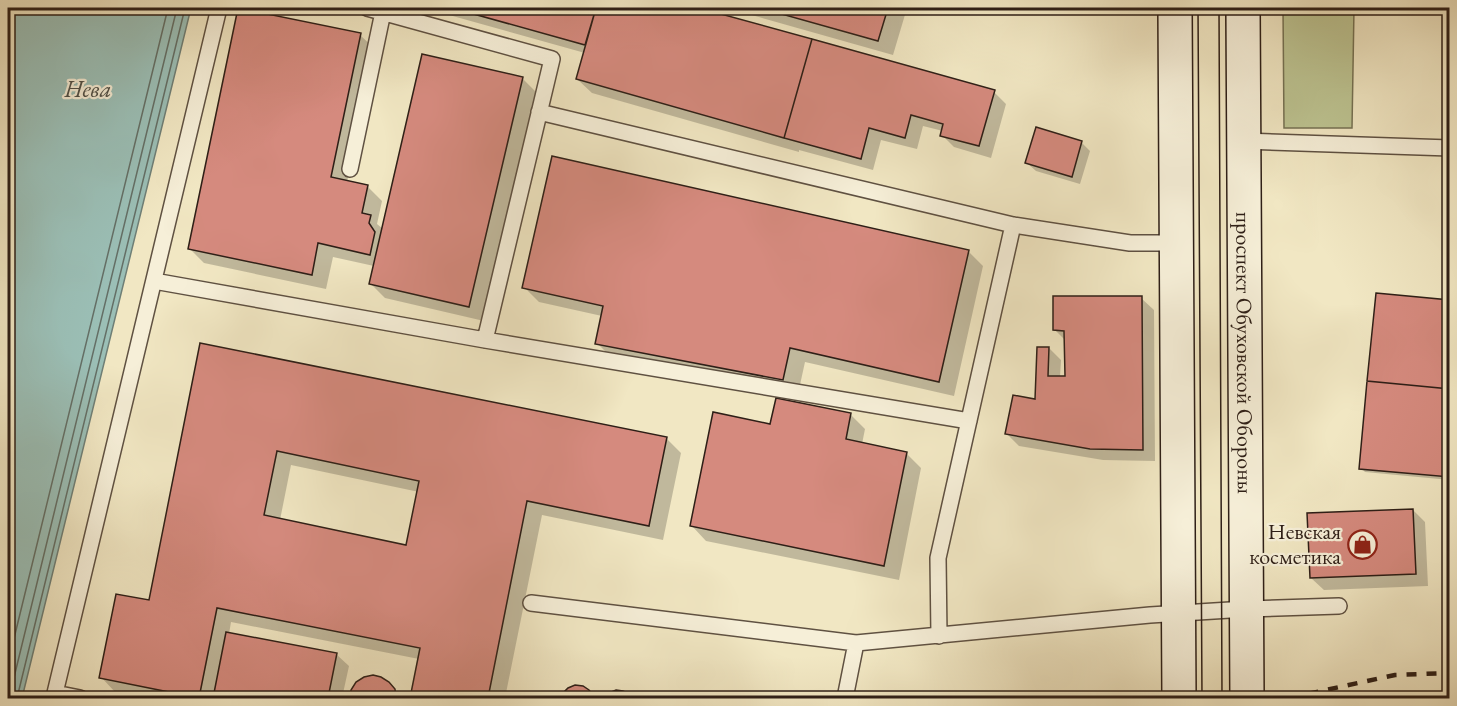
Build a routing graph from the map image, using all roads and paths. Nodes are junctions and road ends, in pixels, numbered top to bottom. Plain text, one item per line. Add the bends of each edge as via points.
1 (219, 8) edge
2 (367, 8) edge
3 (1175, 8) edge
4 (1243, 8) edge
5 (383, 12) junction
6 (540, 112) junction
7 (1244, 141) junction
8 (1449, 148) edge
9 (350, 169) dead end
10 (1013, 225) junction
11 (1177, 243) junction
12 (154, 281) junction
13 (485, 340) junction
14 (969, 421) junction
15 (531, 603) dead end
16 (1339, 606) dead end
17 (1246, 609) junction
18 (1178, 613) junction
19 (939, 636) junction
20 (856, 643) junction
21 (80, 699) edge
22 (845, 699) edge
23 (1179, 699) edge
24 (1247, 699) edge

1 - 12 lane
2 - 5 lane
3 - 11 main road
4 - 7 main road, проспект Обуховской Обороны
5 - 6 lane via 552,59
5 - 9 lane
6 - 10 lane
6 - 13 lane
7 - 8 lane
7 - 17 main road, проспект Обуховской Обороны
10 - 11 lane via 1130,243
10 - 14 lane
11 - 18 main road
12 - 13 lane
12 - 21 lane via 55,693
13 - 14 lane
14 - 19 lane via 938,558
15 - 20 lane
16 - 17 lane
17 - 18 lane
17 - 24 main road, проспект Обуховской Обороны
18 - 19 lane
18 - 23 main road
19 - 20 lane
20 - 22 lane

